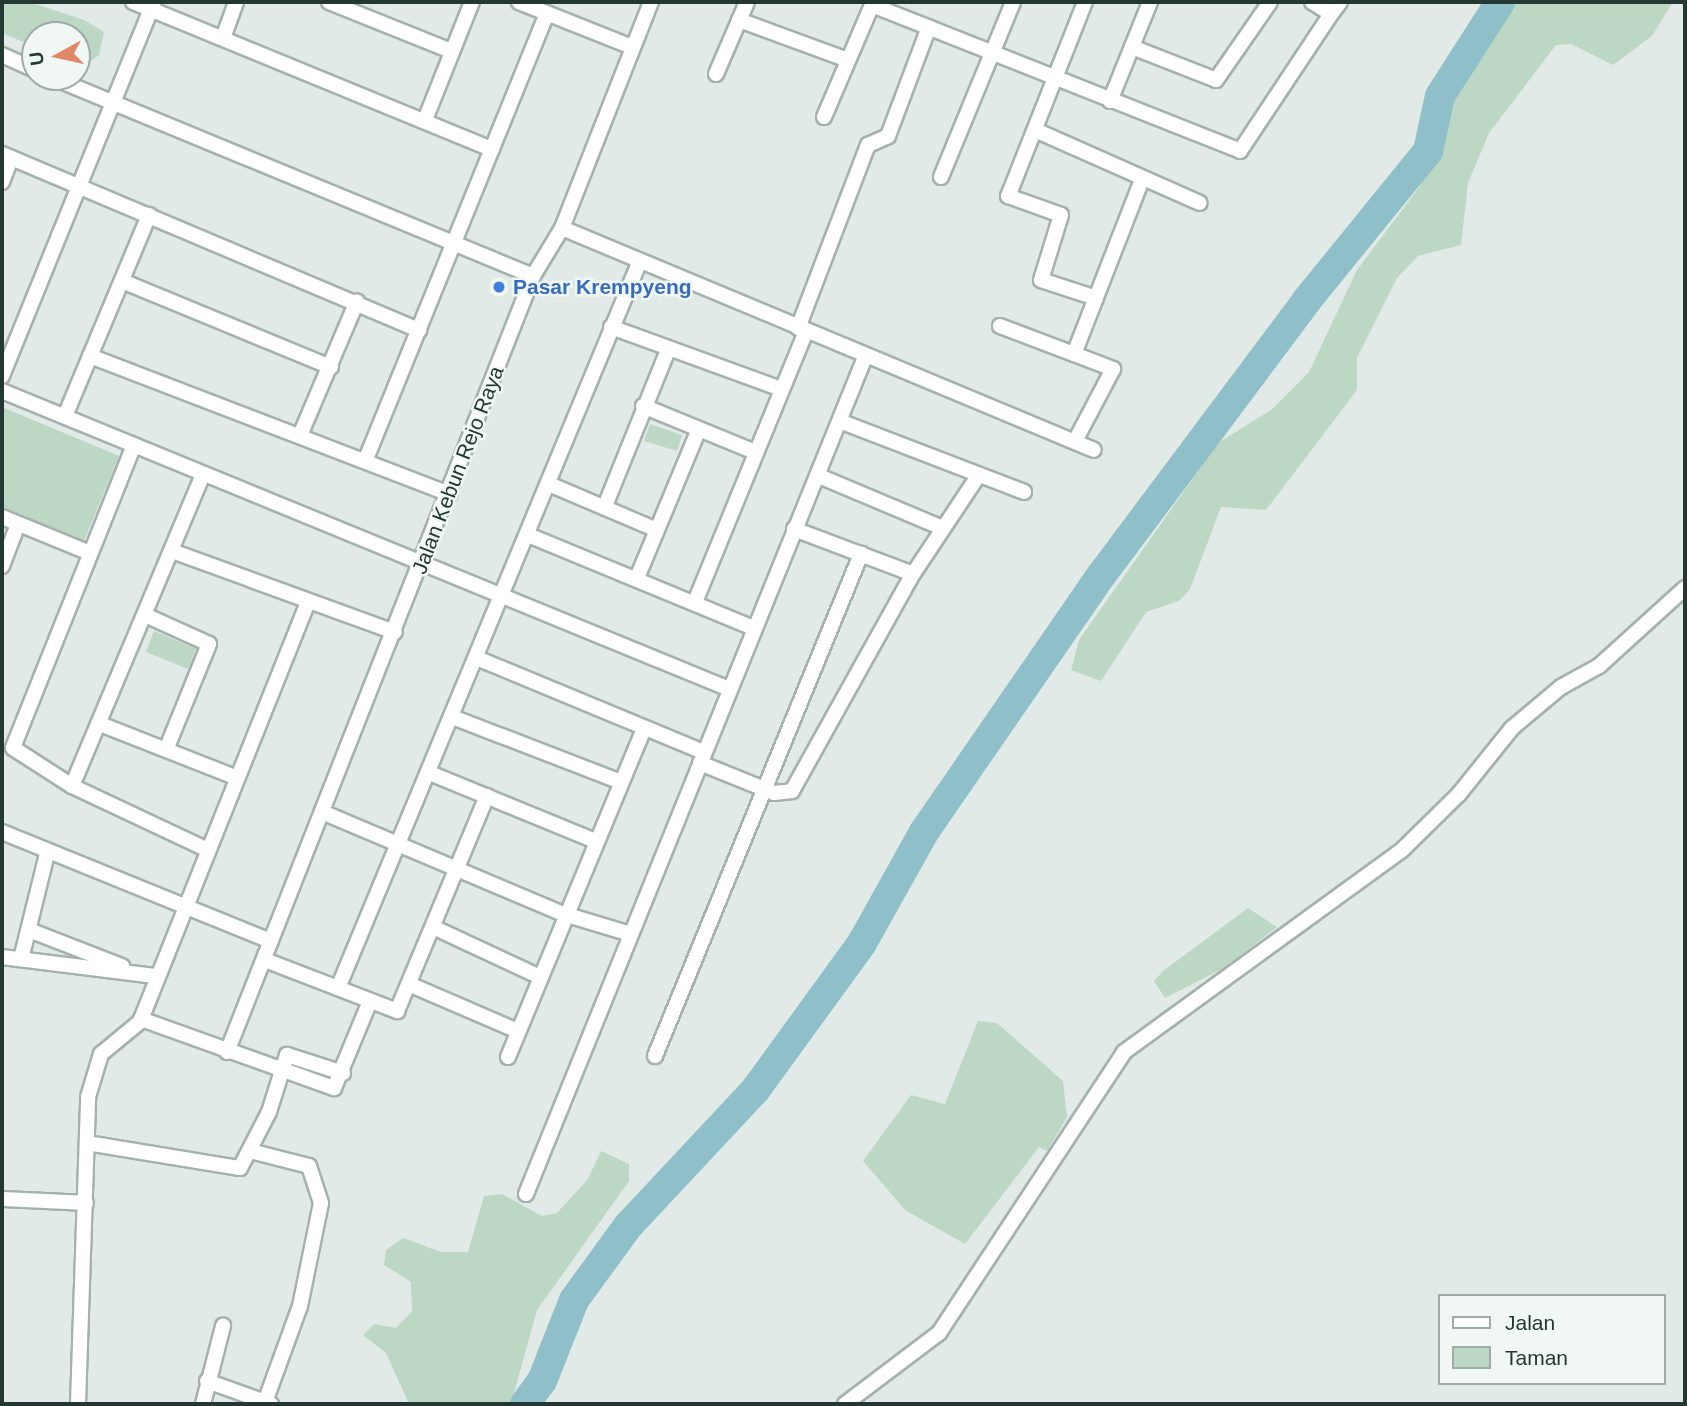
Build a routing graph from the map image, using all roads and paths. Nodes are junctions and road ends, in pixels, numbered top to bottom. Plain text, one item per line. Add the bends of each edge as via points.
1 (133, 2) edge
2 (236, 2) edge
3 (329, 2) edge
4 (472, 2) edge
5 (519, 2) edge
6 (651, 2) edge
7 (747, 2) edge
8 (1013, 2) edge
9 (1085, 2) edge
10 (1150, 2) edge
11 (1270, 2) edge
12 (1312, 2) edge
13 (868, 4) edge
14 (153, 6) edge
15 (1335, 8) edge
16 (547, 13) junction
17 (739, 20) junction
18 (929, 27) junction
19 (223, 38) junction
20 (632, 47) junction
21 (1132, 47) junction
22 (451, 51) junction
23 (993, 53) junction
24 (2, 55) edge
25 (848, 60) junction
26 (21, 64) edge
27 (716, 74) dead end
28 (1056, 76) junction
29 (84, 91) edge
30 (1110, 101) junction
31 (116, 105) junction
32 (824, 117) dead end
33 (425, 120) junction
34 (1035, 130) junction
35 (492, 149) junction
36 (7, 156) edge
37 (941, 177) dead end
38 (1142, 180) junction
39 (2, 182) edge
40 (81, 186) junction
41 (1200, 203) dead end
42 (149, 215) junction
43 (562, 228) junction
44 (451, 243) junction
45 (639, 263) junction
46 (533, 276) junction
47 (122, 281) junction
48 (1096, 298) junction
49 (357, 301) junction
50 (1000, 326) dead end
51 (611, 327) junction
52 (802, 329) junction
53 (419, 330) junction
54 (668, 350) junction
55 (1074, 354) junction
56 (90, 356) junction
57 (865, 357) junction
58 (331, 367) junction
59 (2, 376) edge
60 (779, 388) junction
61 (2, 391) edge
62 (643, 405) junction
63 (65, 416) junction
64 (842, 422) junction
65 (699, 429) junction
66 (301, 433) junction
67 (1075, 441) junction
68 (134, 445) junction
69 (1094, 450) dead end
70 (755, 452) junction
71 (366, 459) junction
72 (203, 474) junction
73 (819, 476) junction
74 (978, 476) junction
75 (549, 484) junction
76 (1024, 492) dead end
77 (449, 494) junction
78 (605, 506) junction
79 (2, 517) edge
80 (18, 524) junction
81 (943, 528) junction
82 (794, 529) junction
83 (657, 530) junction
84 (528, 535) junction
85 (172, 551) junction
86 (90, 553) junction
87 (861, 554) junction
88 (424, 560) junction
89 (2, 566) edge
90 (913, 574) junction
91 (637, 578) junction
92 (1685, 588) edge
93 (503, 597) junction
94 (308, 601) junction
95 (695, 602) junction
96 (145, 615) junction
97 (754, 628) junction
98 (396, 632) junction
99 (479, 659) junction
100 (727, 688) junction
101 (455, 718) junction
102 (100, 724) junction
103 (644, 729) junction
104 (166, 750) junction
105 (702, 758) junction
106 (432, 774) junction
107 (235, 777) junction
108 (621, 782) junction
109 (72, 786) junction
110 (761, 789) junction
111 (487, 796) junction
112 (322, 812) junction
113 (2, 832) edge
114 (595, 841) junction
115 (401, 844) junction
116 (206, 849) junction
117 (47, 853) junction
118 (460, 871) junction
119 (180, 909) junction
120 (564, 914) junction
121 (435, 928) junction
122 (29, 930) junction
123 (627, 933) junction
124 (271, 941) junction
125 (2, 957) edge
126 (21, 959) junction
127 (265, 960) junction
128 (150, 975) junction
129 (540, 977) junction
130 (411, 985) junction
131 (338, 988) junction
132 (370, 1001) junction
133 (141, 1021) junction
134 (518, 1031) junction
135 (227, 1052) junction
136 (655, 1056) dead end
137 (508, 1058) dead end
138 (282, 1072) junction
139 (343, 1073) junction
140 (87, 1143) junction
141 (250, 1151) junction
142 (526, 1194) dead end
143 (2, 1199) edge
144 (86, 1203) junction
145 (223, 1326) dead end
146 (207, 1381) junction
147 (268, 1403) edge
148 (78, 1404) edge
149 (203, 1404) edge
150 (845, 1404) edge

1 - 14 street
2 - 19 street
3 - 22 street
4 - 22 street
5 - 16 street
6 - 20 street, Jalan Kebun Rejo Raya
7 - 17 street
8 - 23 street
9 - 28 street
10 - 21 street
11 - 21 street via 1216,80
12 - 15 street
13 - 18 street
13 - 25 street
14 - 19 street
14 - 31 street
15 - 30 street via 1240,151
16 - 20 street
16 - 35 street
17 - 25 street
17 - 27 street
18 - 23 street
18 - 52 street via 888,136 868,145
19 - 33 street
20 - 43 street, Jalan Kebun Rejo Raya
21 - 30 street
22 - 33 street
23 - 28 street
23 - 37 street
24 - 26 street
25 - 32 street
28 - 30 street
28 - 34 street
29 - 31 street
31 - 40 street
31 - 44 street
33 - 35 street
34 - 38 street
34 - 48 street via 1008,196 1062,215 1041,281
35 - 44 street
36 - 39 street
36 - 40 street
38 - 41 street
38 - 48 street
40 - 42 street
40 - 59 street
42 - 47 street
42 - 49 street
43 - 45 street
43 - 46 street, Jalan Kebun Rejo Raya
44 - 46 street
44 - 53 street
45 - 51 street
45 - 52 street
46 - 77 street, Jalan Kebun Rejo Raya
47 - 56 street
47 - 58 street
48 - 55 street
49 - 53 street
49 - 58 street
50 - 55 street
51 - 54 street
51 - 75 street
52 - 57 street
52 - 60 street
53 - 71 street
54 - 60 street
54 - 62 street
55 - 67 street via 1113,369
56 - 63 street
56 - 66 street
57 - 64 street
57 - 67 street
58 - 66 street
60 - 70 street
61 - 63 street
62 - 65 street
62 - 78 street
63 - 68 street
64 - 73 street
64 - 74 street
65 - 70 street
65 - 83 street
66 - 71 street
67 - 69 street
68 - 72 street
68 - 86 street
70 - 95 street
71 - 77 street
72 - 85 street
72 - 88 street
73 - 81 street
73 - 82 street
74 - 76 street
74 - 81 street
75 - 78 street
75 - 84 street
77 - 88 street, Jalan Kebun Rejo Raya
78 - 83 street
79 - 80 street
80 - 86 street
80 - 89 street
81 - 90 street
82 - 87 street
82 - 97 street
83 - 91 street
84 - 91 street
84 - 93 street
85 - 94 street
85 - 96 street
86 - 109 street via 12,744
87 - 90 street
87 - 110 street
88 - 93 street
88 - 98 street, Jalan Kebun Rejo Raya
90 - 110 street via 797,786 782,794
91 - 95 street
92 - 150 street via 1599,666 1561,687 1512,728 1459,794 1401,851 1124,1052 939,1333
93 - 99 street
93 - 100 street
94 - 98 street
94 - 107 street
95 - 97 street
96 - 102 street
96 - 104 street via 209,644
97 - 100 street
98 - 112 street, Jalan Kebun Rejo Raya
99 - 101 street
99 - 103 street
100 - 105 street
101 - 106 street
101 - 108 street
102 - 104 street
102 - 109 street
103 - 105 street
103 - 108 street
104 - 107 street
105 - 110 street
105 - 123 street
106 - 111 street
106 - 115 street
107 - 116 street
108 - 114 street
109 - 116 street
110 - 136 street
111 - 114 street
111 - 118 street
112 - 115 street
112 - 124 street, Jalan Kebun Rejo Raya
113 - 117 street
114 - 120 street
115 - 118 street
115 - 131 street
116 - 119 street
117 - 119 street
117 - 122 street
118 - 120 street
118 - 121 street
119 - 124 street
119 - 128 street
120 - 123 street
120 - 129 street
121 - 129 street
121 - 130 street
122 - 126 street
122 - 128 street
123 - 142 street
124 - 127 street, Jalan Kebun Rejo Raya
125 - 126 street
126 - 128 street
127 - 131 street
127 - 135 street, Jalan Kebun Rejo Raya
128 - 133 street
129 - 134 street
130 - 132 street via 395,1012
130 - 134 street
131 - 132 street
132 - 139 street
133 - 135 street
133 - 140 street via 101,1054 88,1097
134 - 137 street
135 - 138 street
138 - 139 street via 334,1088
138 - 139 street via 290,1054
138 - 141 street
140 - 141 street via 229,1169 244,1165
140 - 144 street
141 - 147 street via 309,1166 321,1203 300,1306
143 - 144 street
144 - 148 street
145 - 146 street
146 - 147 street
146 - 149 street

